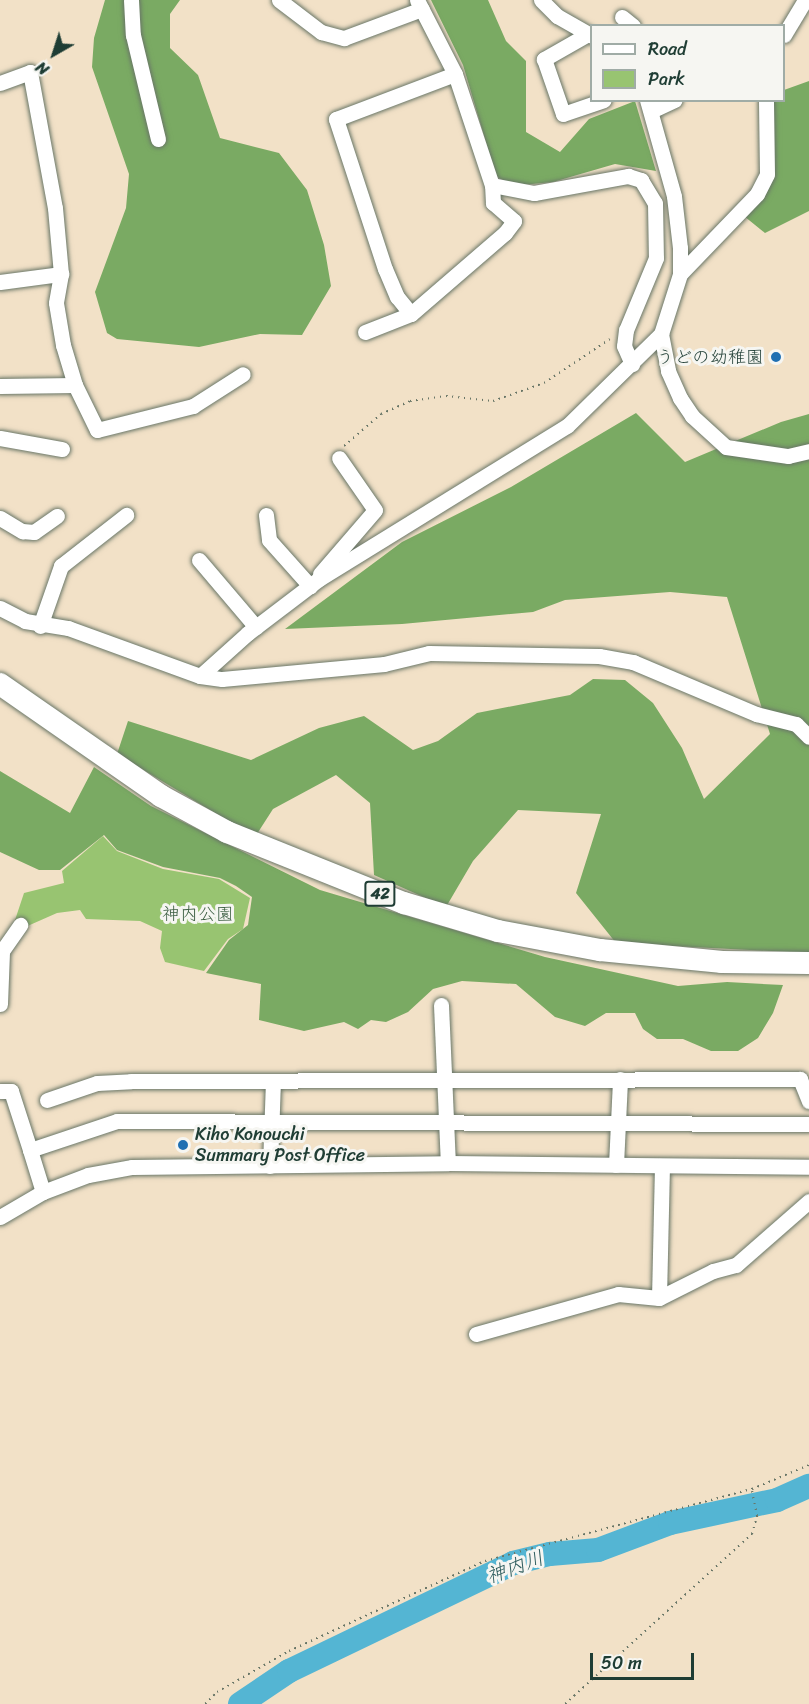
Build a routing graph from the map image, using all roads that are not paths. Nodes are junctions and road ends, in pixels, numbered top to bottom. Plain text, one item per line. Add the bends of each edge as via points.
1 (131, 0) edge
2 (279, 0) edge
3 (541, 0) edge
4 (806, 0) edge
5 (420, 4) edge
6 (785, 32) edge
7 (590, 35) edge
8 (455, 74) junction
9 (0, 83) edge
10 (598, 102) edge
11 (666, 102) edge
12 (766, 102) edge
13 (649, 106) edge
14 (158, 139) dead end
15 (492, 185) junction
16 (61, 274) junction
17 (680, 274) junction
18 (0, 282) edge
19 (411, 314) junction
20 (365, 332) dead end
21 (661, 334) junction
22 (632, 364) junction
23 (243, 374) dead end
24 (75, 385) junction
25 (0, 386) edge
26 (0, 438) edge
27 (62, 449) dead end
28 (809, 451) edge
29 (340, 453) road end
30 (126, 515) dead end
31 (266, 515) dead end
32 (57, 516) dead end
33 (0, 518) edge
34 (199, 560) dead end
35 (314, 583) junction
36 (0, 608) edge
37 (40, 626) junction
38 (256, 627) junction
39 (200, 676) junction
40 (0, 684) edge
41 (809, 737) edge
42 (20, 925) dead end
43 (809, 963) edge
44 (0, 1004) edge
45 (441, 1005) dead end
46 (620, 1079) junction
47 (273, 1082) junction
48 (444, 1082) junction
49 (0, 1091) edge
50 (47, 1100) dead end
51 (809, 1101) edge
52 (272, 1120) junction
53 (446, 1120) junction
54 (618, 1121) junction
55 (809, 1124) edge
56 (30, 1150) junction
57 (448, 1163) junction
58 (270, 1166) junction
59 (616, 1166) junction
60 (662, 1166) junction
61 (809, 1167) edge
62 (43, 1192) junction
63 (809, 1201) edge
64 (0, 1217) edge
65 (659, 1298) junction
66 (476, 1334) dead end

1 - 14 street via 133,35
2 - 5 street via 321,32 344,38
3 - 7 street via 557,16
4 - 6 street
5 - 8 street
7 - 10 street via 544,59 563,114
8 - 15 street
8 - 19 street via 336,119 385,269 397,297
9 - 16 street via 30,72 55,208
11 - 13 street
12 - 17 street via 767,174 757,194
13 - 17 street via 674,196
15 - 19 street via 493,202 514,221
15 - 22 street via 534,192 628,176 641,180 655,203 656,258 627,327 624,346
16 - 18 street
16 - 24 street via 56,303
17 - 21 street
19 - 20 street
21 - 22 street
21 - 28 street via 668,371 680,398 692,416 726,447 788,456
22 - 35 street via 567,426
23 - 24 street via 193,406 97,430
24 - 25 street
26 - 27 street
29 - 35 street via 375,510
30 - 37 street via 61,566
31 - 35 street via 269,540
32 - 33 street via 34,532 22,531
34 - 38 street
35 - 38 street
36 - 37 street
37 - 39 street via 68,628
38 - 39 street
39 - 41 street via 222,679 325,670 384,664 429,653 599,656 633,662 756,714 796,724
40 - 43 highway, 42 via 161,796 309,868 404,903 498,931 600,950 722,962
42 - 44 street via 2,951
45 - 48 street
46 - 48 street
46 - 51 street via 800,1079
46 - 54 street
47 - 48 street
47 - 50 street via 97,1083
47 - 52 street
48 - 53 street
49 - 56 street via 11,1091
52 - 53 street
52 - 56 street via 117,1121
52 - 58 street
53 - 54 street
53 - 57 street
54 - 55 street
54 - 59 street
56 - 62 street
57 - 58 street
57 - 59 street
58 - 62 street via 132,1167 88,1175
59 - 60 street
60 - 61 street
60 - 65 street
62 - 64 street
63 - 65 street via 736,1265 713,1271
65 - 66 street via 618,1294

